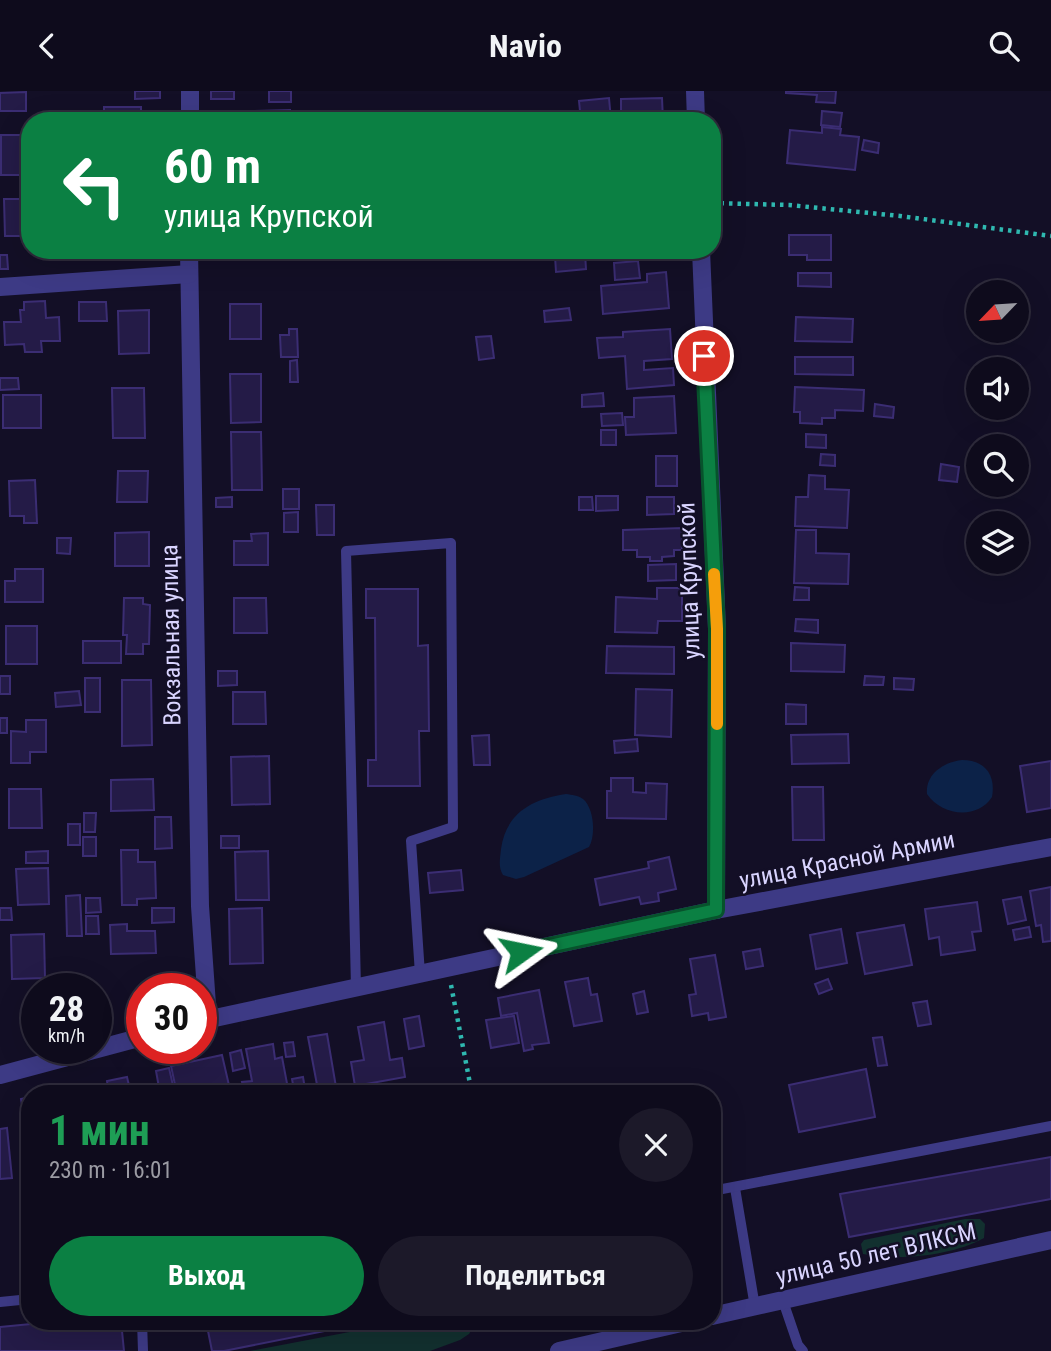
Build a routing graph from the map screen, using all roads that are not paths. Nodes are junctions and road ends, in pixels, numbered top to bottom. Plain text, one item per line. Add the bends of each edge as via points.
1 (190, 91) edge
2 (695, 91) edge
3 (190, 112) edge
4 (696, 112) edge
5 (189, 259) edge
6 (701, 259) edge
7 (189, 274) junction
8 (0, 287) edge
9 (1051, 847) edge
10 (716, 910) junction
11 (202, 973) edge
12 (420, 974) junction
13 (356, 988) junction
14 (217, 1017) edge
15 (126, 1041) edge
16 (0, 1075) edge
17 (1051, 1126) edge
18 (734, 1188) junction
19 (721, 1190) edge
20 (1051, 1240) edge
21 (21, 1300) edge
22 (0, 1301) edge
23 (783, 1301) junction
24 (755, 1307) junction
25 (721, 1314) edge
26 (142, 1330) edge
27 (651, 1330) edge
28 (143, 1351) edge
29 (559, 1351) edge
30 (803, 1351) edge

1 - 3 street
2 - 4 street
5 - 7 street, Вокзальная улица
6 - 10 street, улица Крупской via 717,629
7 - 8 street
7 - 11 street, Вокзальная улица
9 - 10 street, улица Красной Армии
10 - 12 street, улица Красной Армии
12 - 13 street, улица Красной Армии
12 - 13 lane via 411,841 453,827 451,543 346,551
13 - 14 street, улица Красной Армии
15 - 16 street
17 - 18 lane
18 - 19 lane
18 - 24 lane
20 - 23 street, улица 50 лет ВЛКСМ
21 - 22 lane
23 - 24 street, улица 50 лет ВЛКСМ
23 - 30 lane
24 - 25 street, улица 50 лет ВЛКСМ
26 - 28 lane
27 - 29 street

